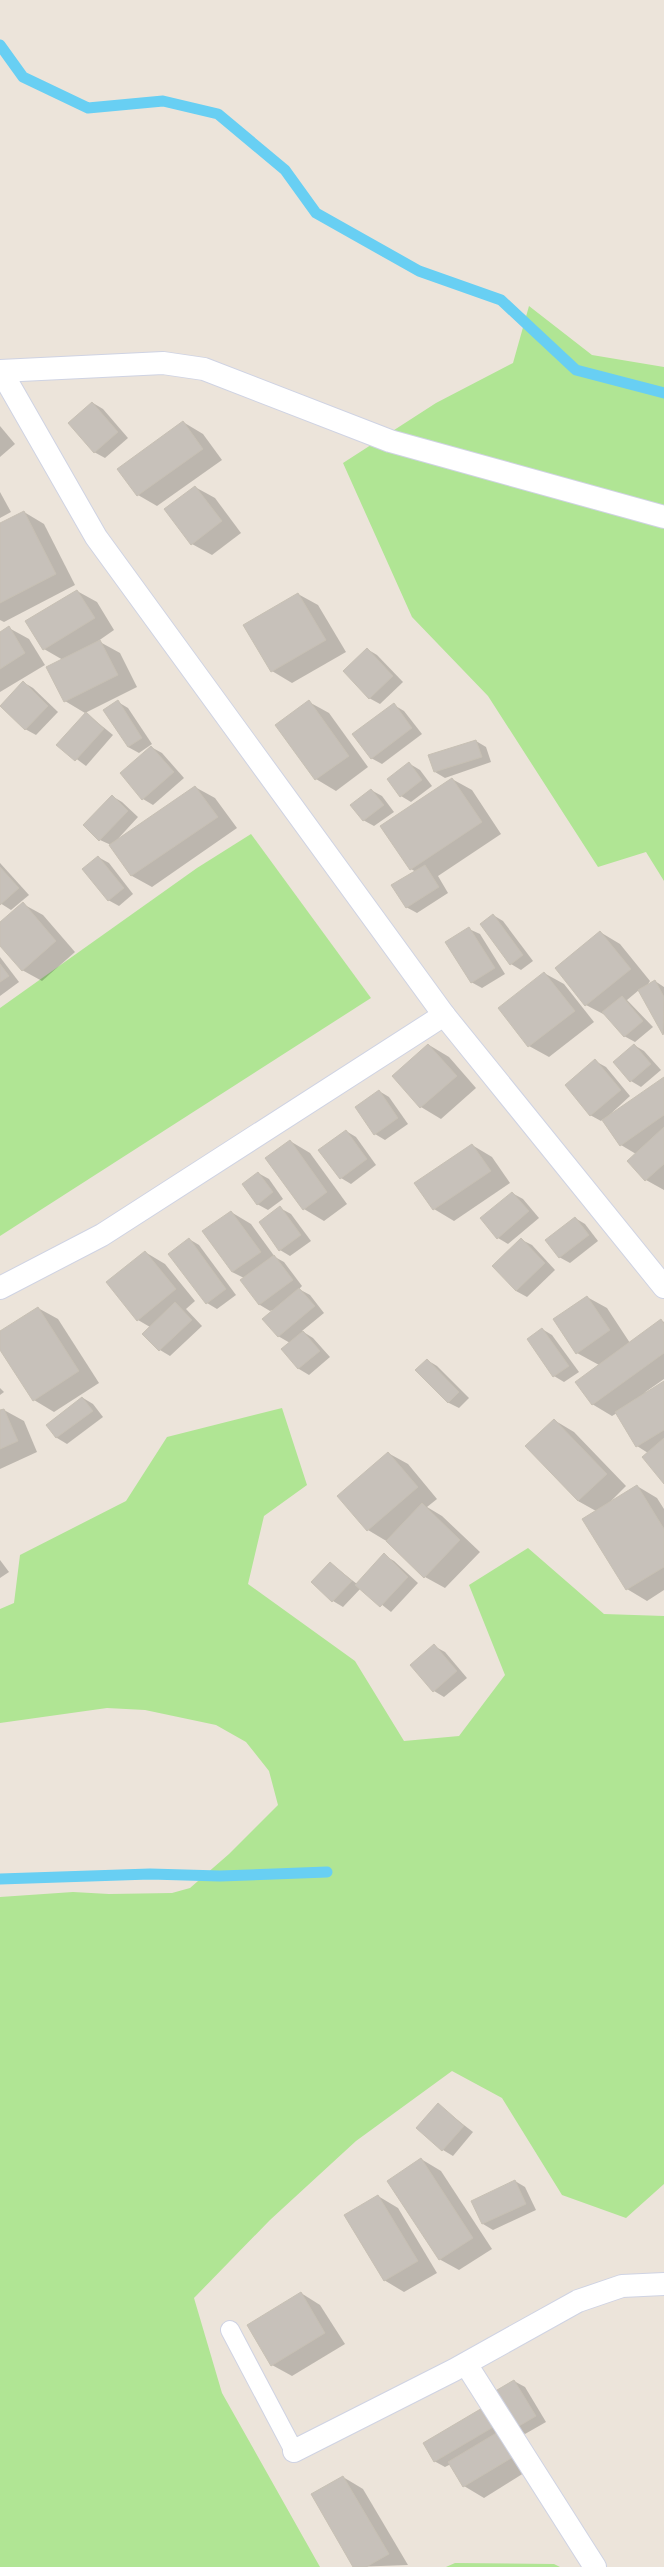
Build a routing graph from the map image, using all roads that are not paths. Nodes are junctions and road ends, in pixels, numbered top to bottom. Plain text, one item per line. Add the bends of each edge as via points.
1 (1, 371) edge
2 (664, 517) edge
3 (444, 1015) junction
4 (664, 1287) edge
5 (0, 1288) edge
6 (664, 2284) edge
7 (230, 2330) dead end
8 (466, 2364) junction
9 (294, 2451) joint
10 (595, 2567) edge

1 - 2 street via 163,363 204,369 390,441
1 - 3 street via 96,537
3 - 4 street
3 - 5 street via 102,1235
6 - 8 street via 622,2286 578,2301
7 - 9 lane
8 - 9 street
8 - 10 street

